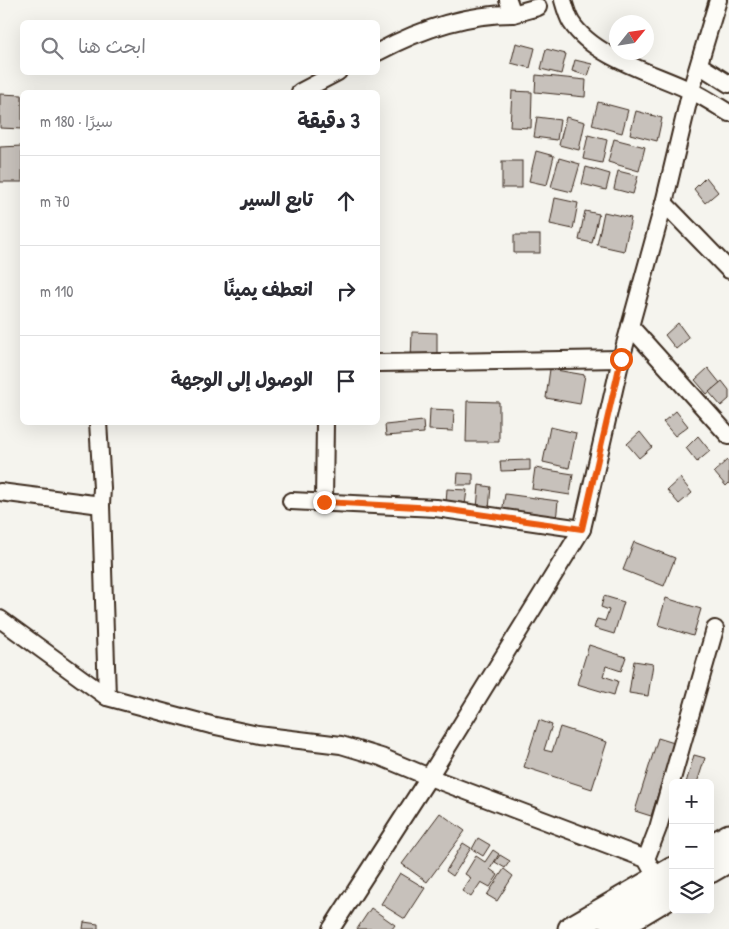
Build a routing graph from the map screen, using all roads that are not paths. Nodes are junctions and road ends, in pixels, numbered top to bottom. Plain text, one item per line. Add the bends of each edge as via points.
1 (556, 0) edge
2 (563, 0) edge
3 (718, 0) edge
4 (538, 4) edge
5 (510, 7) edge
6 (380, 51) edge
7 (699, 65) junction
8 (332, 75) edge
9 (729, 84) edge
10 (304, 90) edge
11 (691, 90) junction
12 (729, 113) edge
13 (664, 203) junction
14 (729, 270) edge
15 (630, 326) junction
16 (621, 359) junction
17 (380, 363) edge
18 (98, 425) edge
19 (325, 425) edge
20 (729, 436) edge
21 (0, 492) edge
22 (291, 501) dead end
23 (324, 502) junction
24 (101, 505) junction
25 (582, 529) junction
26 (0, 619) edge
27 (715, 629) dead end
28 (107, 697) junction
29 (429, 777) junction
30 (729, 837) edge
31 (714, 846) edge
32 (729, 859) edge
33 (712, 869) edge
34 (663, 880) edge
35 (331, 929) edge
36 (571, 929) edge
37 (613, 929) edge

1 - 4 street
2 - 11 street via 572,24 589,40 623,62
3 - 7 street
4 - 5 street
5 - 6 street via 417,34
7 - 9 street
7 - 11 street
8 - 10 street
11 - 12 street
11 - 13 street
13 - 14 street
13 - 15 street
15 - 16 street
15 - 20 street
16 - 17 street
16 - 25 street
18 - 24 street
19 - 23 street
21 - 24 street
22 - 23 street
23 - 25 street via 436,508
24 - 28 street
25 - 29 street
26 - 28 street
27 - 34 street via 658,828
28 - 29 street via 258,735 341,745
29 - 34 street
29 - 35 street
30 - 31 main road
32 - 33 main road
34 - 36 main road
34 - 37 main road

